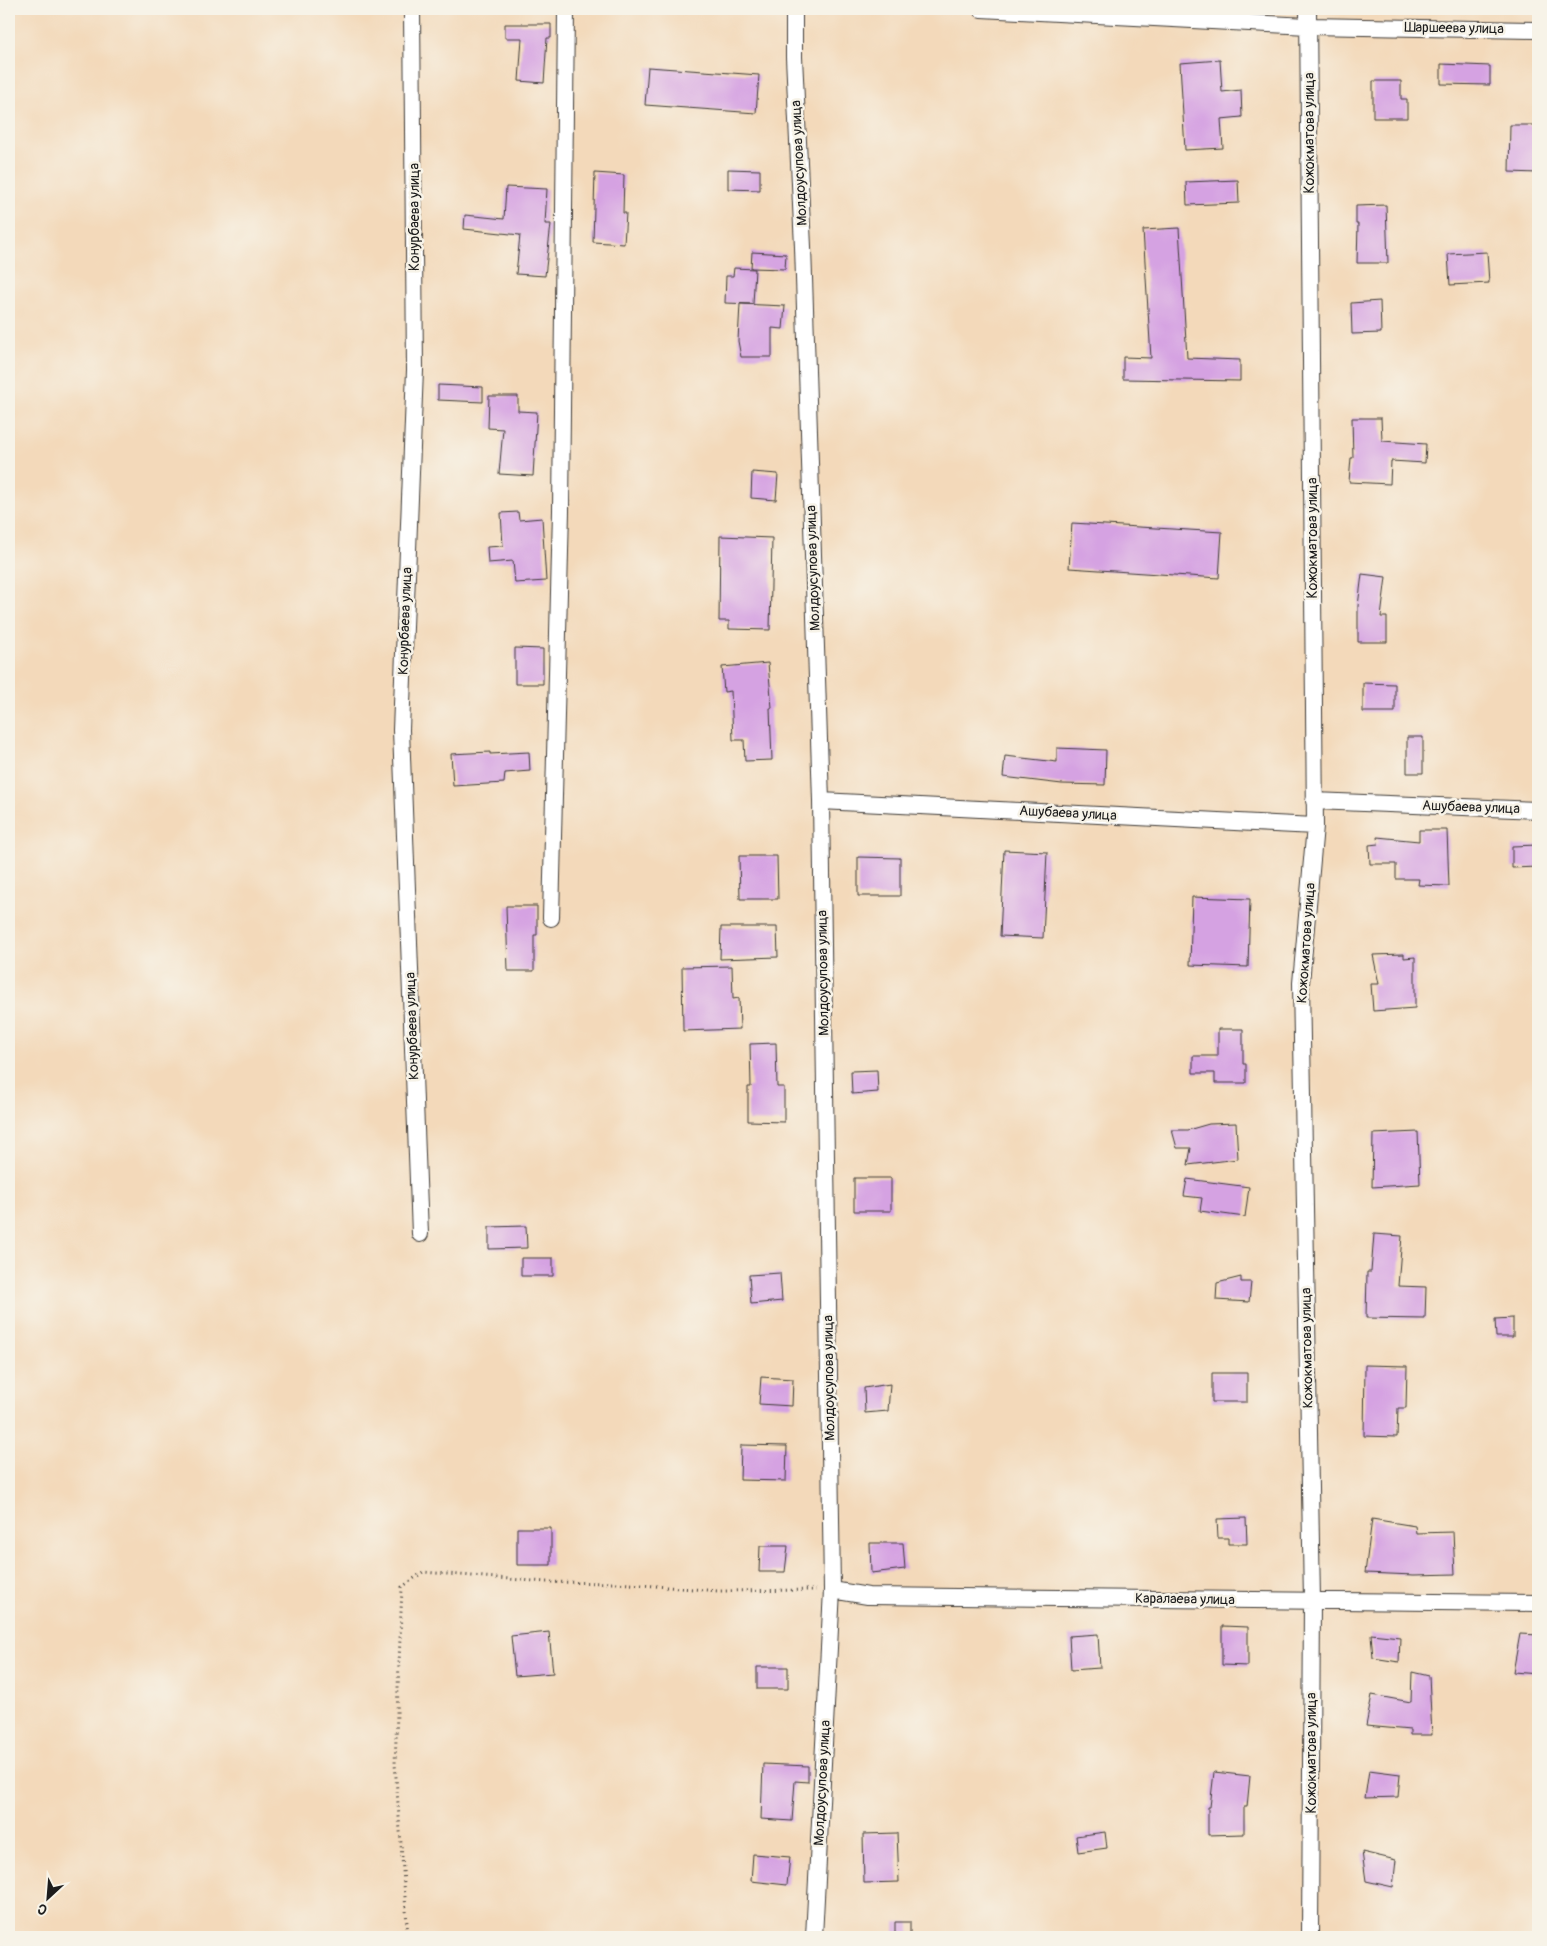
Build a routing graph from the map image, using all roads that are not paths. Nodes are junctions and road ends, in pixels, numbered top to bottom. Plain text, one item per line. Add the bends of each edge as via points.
1 (412, 9) edge
2 (566, 9) edge
3 (794, 9) edge
4 (981, 9) edge
5 (1308, 9) edge
6 (1308, 26) junction
7 (1538, 30) edge
8 (821, 800) junction
9 (1314, 801) junction
10 (1538, 810) edge
11 (1315, 826) junction
12 (551, 918) dead end
13 (420, 1234) dead end
14 (832, 1590) junction
15 (1312, 1600) junction
16 (1538, 1603) edge
17 (814, 1937) edge
18 (1310, 1937) edge

1 - 13 street, Конурбаева улица via 415,370 401,730
2 - 12 street via 561,511
3 - 8 street, Молдоусупова улица
4 - 6 street, Шаршеева улица
5 - 6 street, Кожокматова улица
6 - 7 street, Шаршеева улица
6 - 9 street, Кожокматова улица
8 - 11 street, Ашубаева улица
8 - 14 street, Молдоусупова улица
9 - 10 street, Ашубаева улица
9 - 11 street, Кожокматова улица
11 - 15 street, Кожокматова улица via 1301,983
14 - 15 street, Каралаева улица via 868,1596
14 - 17 street, Молдоусупова улица
15 - 16 street, Каралаева улица
15 - 18 street, Кожокматова улица

